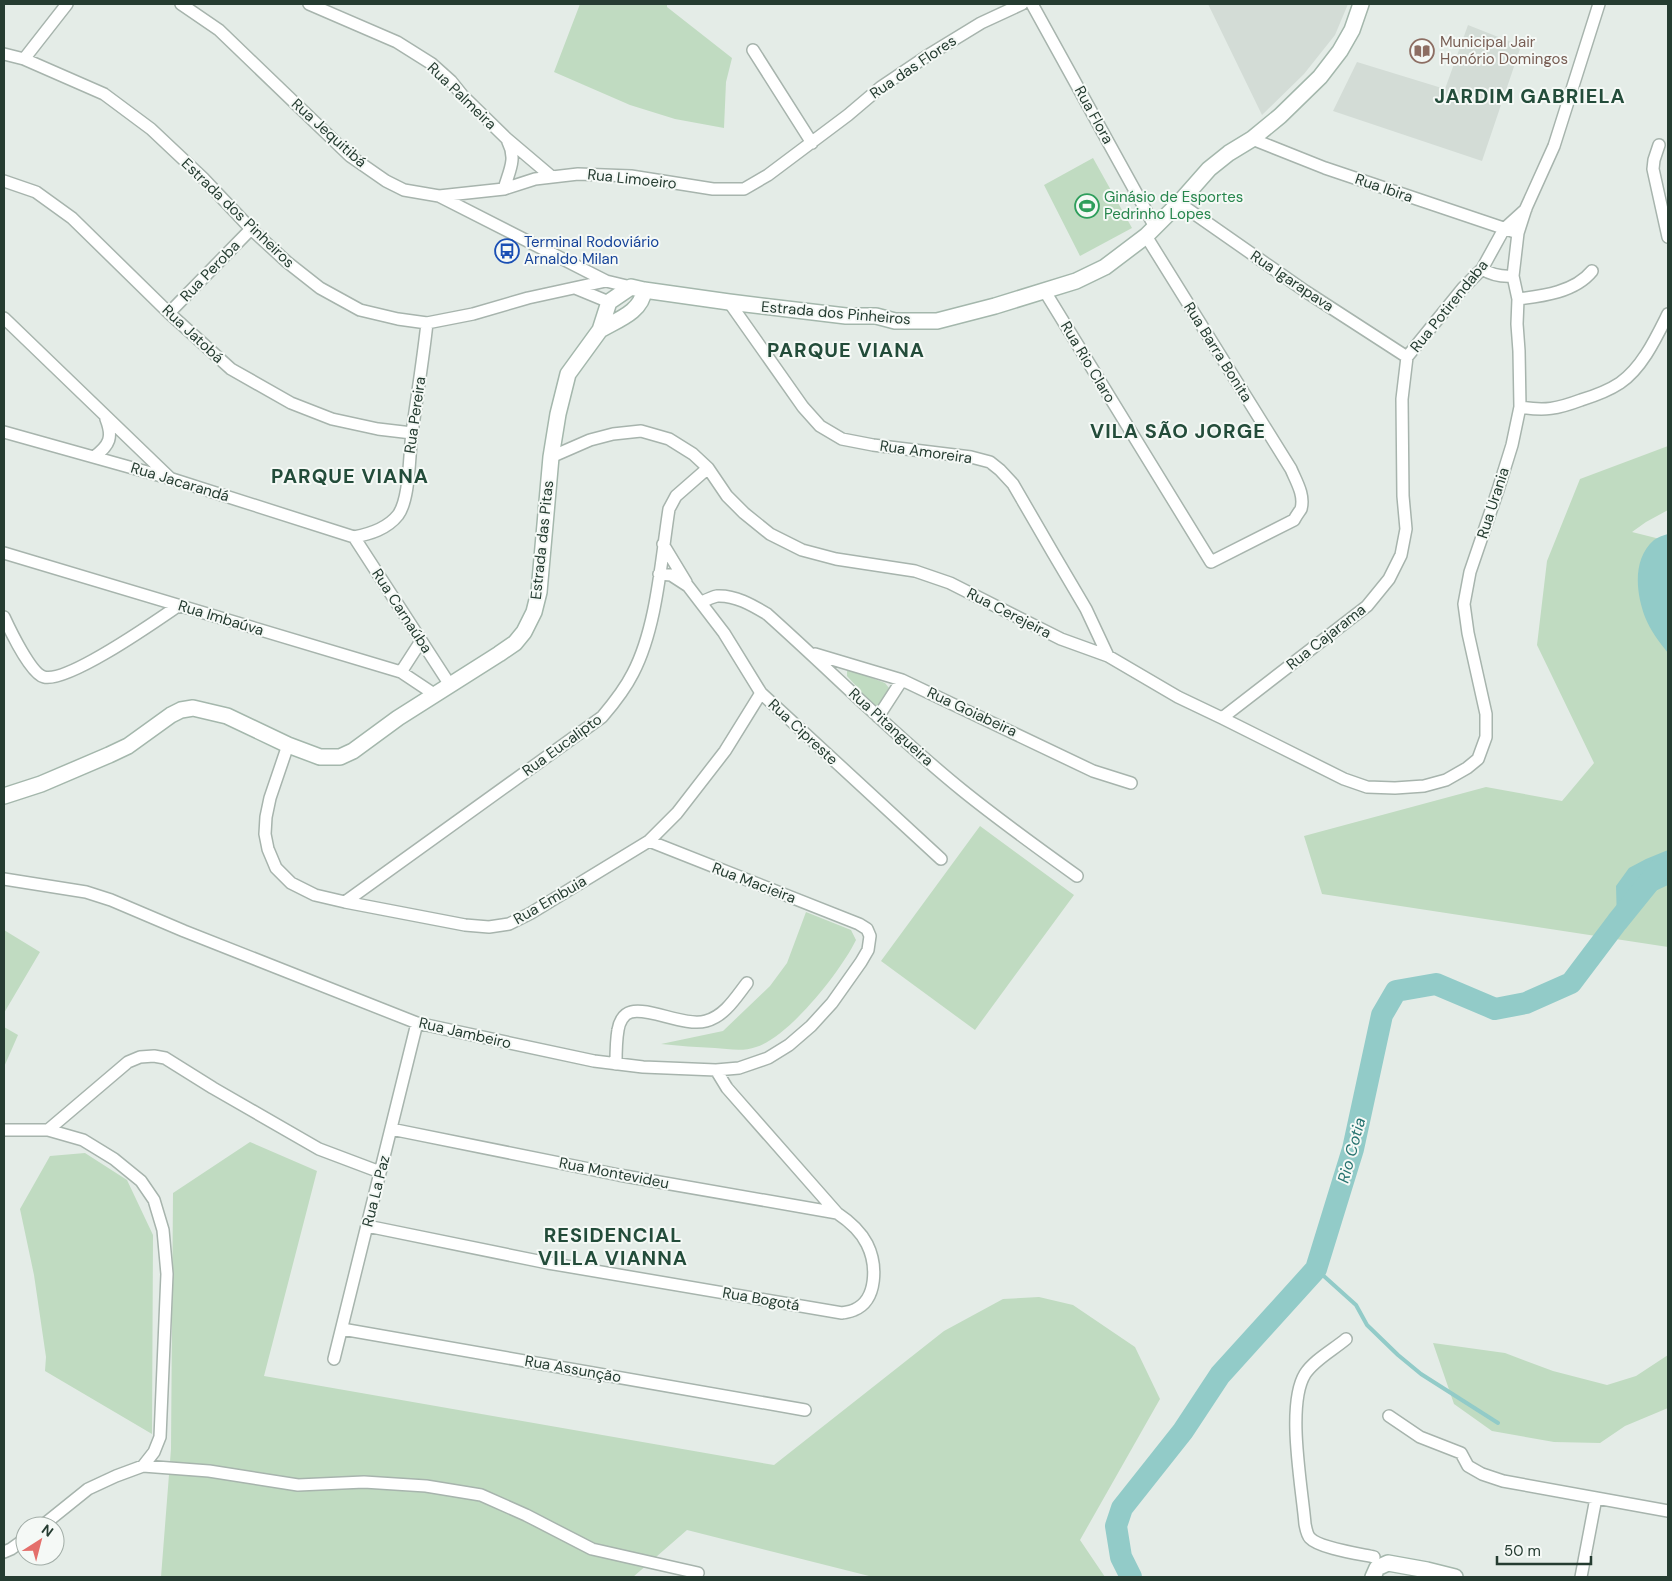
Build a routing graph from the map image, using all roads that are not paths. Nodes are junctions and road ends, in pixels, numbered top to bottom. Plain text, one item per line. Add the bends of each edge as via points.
1 (67, 4) edge
2 (181, 4) edge
3 (309, 4) edge
4 (1022, 4) edge
5 (1032, 4) edge
6 (1360, 4) edge
7 (1599, 4) edge
8 (754, 50) dead end
9 (4, 54) edge
10 (24, 59) junction
11 (506, 138) junction
12 (1252, 139) junction
13 (812, 143) junction
14 (1659, 145) dead end
15 (552, 177) junction
16 (4, 181) edge
17 (504, 189) junction
18 (439, 196) junction
19 (1179, 203) junction
20 (1526, 208) junction
21 (251, 229) junction
22 (1504, 229) junction
23 (1151, 232) junction
24 (1518, 233) junction
25 (1668, 237) edge
26 (1482, 269) junction
27 (1592, 271) dead end
28 (1514, 276) junction
29 (606, 281) junction
30 (575, 288) junction
31 (638, 288) junction
32 (1044, 290) junction
33 (667, 293) junction
34 (1518, 299) junction
35 (610, 302) junction
36 (729, 302) junction
37 (636, 308) junction
38 (170, 312) junction
39 (1668, 314) edge
40 (4, 318) edge
41 (427, 323) junction
42 (600, 330) junction
43 (1407, 357) junction
44 (1520, 407) junction
45 (104, 415) junction
46 (4, 432) edge
47 (412, 433) junction
48 (94, 457) junction
49 (551, 457) junction
50 (708, 468) junction
51 (172, 479) junction
52 (354, 537) junction
53 (663, 544) junction
54 (4, 553) edge
55 (1211, 562) joint
56 (659, 574) junction
57 (688, 586) junction
58 (702, 602) junction
59 (178, 606) junction
60 (4, 617) edge
61 (421, 641) junction
62 (809, 652) junction
63 (1108, 656) junction
64 (401, 672) junction
65 (902, 680) junction
66 (450, 685) junction
67 (761, 693) junction
68 (434, 694) junction
69 (878, 717) junction
70 (1222, 718) junction
71 (288, 745) junction
72 (1478, 759) joint
73 (1131, 783) dead end
74 (4, 796) edge
75 (649, 841) junction
76 (941, 859) dead end
77 (1078, 876) dead end
78 (4, 879) edge
79 (344, 902) junction
80 (859, 924) joint
81 (747, 983) dead end
82 (417, 1023) junction
83 (616, 1064) junction
84 (716, 1070) junction
85 (391, 1129) junction
86 (4, 1130) edge
87 (48, 1130) junction
88 (380, 1172) junction
89 (837, 1213) junction
90 (367, 1226) junction
91 (342, 1329) junction
92 (1346, 1339) dead end
93 (334, 1359) dead end
94 (806, 1410) dead end
95 (1389, 1416) dead end
96 (143, 1466) junction
97 (1596, 1498) junction
98 (1668, 1511) edge
99 (54, 1516) edge
100 (15, 1546) edge
101 (4, 1552) edge
102 (1374, 1557) dead end
103 (698, 1573) dead end
104 (1373, 1577) edge
105 (1455, 1577) edge
106 (1581, 1577) edge

1 - 10 street
2 - 18 street, Rua Jequitibá via 219,30 350,156 404,190
3 - 11 street, Rua Palmeira via 397,42 432,64
4 - 13 street, Rua das Flores via 981,23 880,87
5 - 23 street, Rua Flora
6 - 12 main road, Estrada dos Pinheiros via 1352,30 1325,70 1280,116
7 - 20 street, Rua Potirendaba via 1554,146
8 - 13 street
9 - 10 street, Estrada dos Pinheiros
10 - 21 street, Estrada dos Pinheiros via 104,94 151,129
11 - 15 street, Rua Palmeira
11 - 17 street, Rua Palmeira via 513,158
12 - 19 main road, Estrada dos Pinheiros via 1209,169
12 - 22 street, Rua Ibira
13 - 15 street, Rua Limoeiro via 744,189 713,189 605,174
14 - 25 street via 1653,169
15 - 17 street, Rua Limoeiro
16 - 38 street, Rua Jatobá via 36,192 72,218
17 - 18 street, Rua Limoeiro
18 - 29 street, Rua Jequitibá
19 - 23 main road, Estrada dos Pinheiros
19 - 43 street, Rua Igarapava
20 - 22 street, Rua Potirendaba
20 - 24 street, Rua Potirendaba
21 - 38 street, Rua Peroba
21 - 41 street, Estrada dos Pinheiros via 300,273 349,305 378,316
22 - 24 street, Rua Ibira
22 - 26 street, Rua Potirendaba
23 - 32 main road, Estrada dos Pinheiros via 1105,267 1076,281
23 - 55 street, Rua Barra Bonita via 1291,469 1301,497 1300,509 1294,520
24 - 28 street, Rua Potirendaba
26 - 28 street via 1490,274
26 - 43 street, Rua Potirendaba
27 - 34 street via 1575,285 1537,297
28 - 34 street, Rua Urania
29 - 30 street, Estrada dos Pinheiros
29 - 31 street, Estrada dos Pinheiros
30 - 35 street
30 - 41 street, Estrada dos Pinheiros
31 - 33 main road, Estrada dos Pinheiros
31 - 35 main road
31 - 37 main road via 642,302
32 - 36 main road, Estrada dos Pinheiros via 937,321 895,321 876,316 846,316
32 - 55 street, Rua Rio Claro
33 - 36 main road, Estrada dos Pinheiros
33 - 37 main road
34 - 44 street, Rua Urania
35 - 37 main road
35 - 42 main road, Estrada das Pitas
36 - 63 street, Rua Amoreira via 820,426 842,439 971,457 990,462 1000,470 1013,484 1054,552
37 - 42 main road, Estrada das Pitas
38 - 47 street, Rua Jatobá via 231,369 291,403 332,419
39 - 44 street via 1649,350 1621,383 1560,408 1539,410
40 - 45 street
41 - 47 street, Rua Pereira
42 - 49 main road, Estrada das Pitas via 568,374
43 - 70 street, Rua Cajarama via 1402,399 1406,529 1401,555 1390,579 1367,606
44 - 72 street, Rua Urania via 1512,445 1470,572 1464,604 1486,714 1486,737
45 - 48 street via 110,430 108,442
45 - 51 street
46 - 48 street, Rua Jacarandá
47 - 52 street, Rua Pereira via 405,502 398,515 380,530
48 - 51 street, Rua Jacarandá
49 - 50 street, Rua Cerejeira via 590,440 640,431 669,439
49 - 66 main road, Estrada das Pitas via 539,592 534,612 515,643
50 - 53 street, Rua Eucalipto via 676,496 668,509
50 - 63 street, Rua Cerejeira via 727,496 744,512 770,534 802,550 836,559 915,571 950,583 1061,639
51 - 52 street, Rua Jacarandá
52 - 61 street, Rua Carnaúba
53 - 56 street, Rua Eucalipto
53 - 57 street, Rua Cipreste
54 - 59 street, Rua Imbaúva
56 - 57 street, Rua Cipreste via 671,576
56 - 79 street, Rua Eucalipto via 645,642 634,671 622,693 602,717
57 - 58 street, Rua Cipreste
58 - 62 street, Rua Pitangueira via 716,596 751,604
58 - 67 street, Rua Cipreste
59 - 60 street via 73,671 43,678 35,672
59 - 64 street, Rua Imbaúva
61 - 64 street
61 - 66 street, Rua Carnaúba
62 - 65 street, Rua Goiabeira
62 - 69 street, Rua Pitangueira
63 - 70 street, Rua Cerejeira via 1178,697
64 - 68 street, Rua Imbaúva
65 - 69 street
65 - 73 street, Rua Goiabeira via 1093,771
66 - 68 main road, Estrada das Pitas
67 - 75 street, Rua Embuia via 725,751 677,813
67 - 76 street, Rua Cipreste
68 - 71 main road, Estrada das Pitas via 340,757 320,757
69 - 77 street, Rua Pitangueira via 961,789
70 - 72 street, Rua Cerejeira via 1367,787 1424,786 1446,780
71 - 74 main road, Estrada das Pitas via 227,716 192,708 171,715 128,746 109,755
71 - 79 street, Rua Embuia via 266,817 268,849 276,868 291,883 315,895
75 - 79 street, Rua Embuia via 509,924 489,927 465,925
75 - 80 street, Rua Macieira
78 - 82 street, Rua Jambeiro via 86,892 111,900
80 - 84 street, Rua Jambeiro via 867,929 870,936 868,950 846,984 811,1026 789,1046 768,1058 740,1068
81 - 83 street via 719,1016 705,1022 644,1012 631,1012 622,1017
82 - 83 street, Rua Jambeiro
82 - 85 street, Rua La Paz
83 - 84 street, Rua Jambeiro
84 - 89 street, Rua Bogotá via 727,1088
85 - 88 street, Rua La Paz
85 - 89 street, Rua Montevideu via 619,1175
86 - 87 street
87 - 88 street via 128,1062 154,1056 165,1058 319,1149
87 - 96 street via 83,1140 141,1180 154,1200 163,1230 167,1274 160,1437
88 - 90 street, Rua La Paz
89 - 90 street, Rua Bogotá via 853,1224 867,1244 874,1272 872,1289 864,1302 854,1310 842,1313 548,1263
90 - 91 street, Rua La Paz
91 - 93 street, Rua La Paz
91 - 94 street, Rua Assunção
92 - 102 street via 1313,1364 1299,1389 1295,1421 1305,1524 1308,1536 1314,1542
95 - 97 street via 1420,1437 1461,1452 1468,1466 1482,1474 1503,1481
96 - 99 street via 88,1489
96 - 103 street via 209,1471 298,1485 364,1482 426,1486 481,1495 592,1549
97 - 98 street
97 - 106 street
100 - 101 street
104 - 105 main road via 1377,1568 1388,1563

